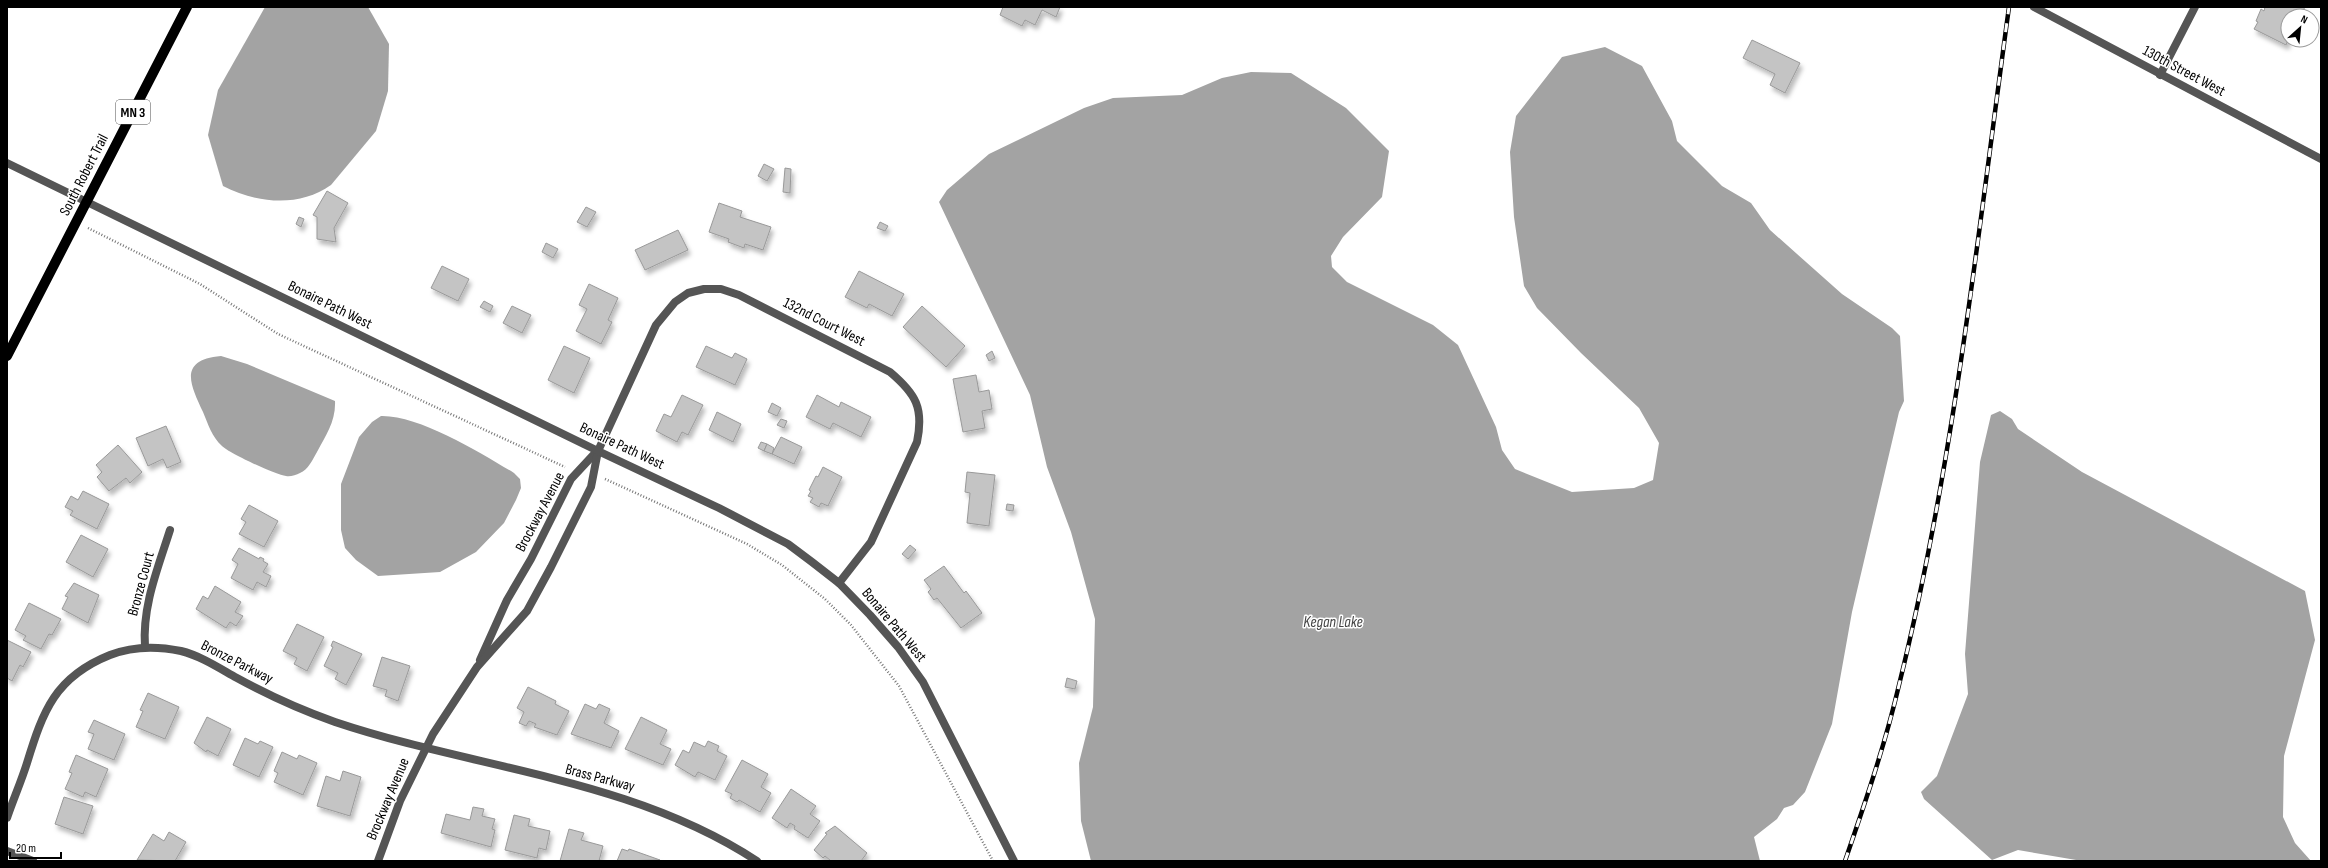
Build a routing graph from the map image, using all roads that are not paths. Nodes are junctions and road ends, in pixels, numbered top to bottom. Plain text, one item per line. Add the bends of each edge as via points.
1 (187, 7) edge
2 (2034, 7) edge
3 (2195, 7) edge
4 (2160, 75) junction
5 (2321, 159) edge
6 (7, 163) edge
7 (87, 202) junction
8 (7, 356) edge
9 (598, 451) junction
10 (170, 530) dead end
11 (839, 583) junction
12 (145, 647) junction
13 (477, 667) junction
14 (426, 748) junction
15 (7, 818) edge
16 (7, 851) edge
17 (33, 861) edge
18 (378, 861) edge
19 (758, 861) edge
20 (1014, 861) edge

1 - 7 main road, South Robert Trail / MN 3
2 - 4 street, 130th Street West
3 - 4 street
4 - 5 street, 130th Street West
6 - 7 street, Bonaire Path West
7 - 8 main road, South Robert Trail / MN 3
7 - 9 street, Bonaire Path West
9 - 11 street, Bonaire Path West via 752,524 788,544
9 - 11 street, 132nd Court West via 656,325 675,302 688,293 704,288 721,289 739,295 890,372 918,403 921,426 917,442 871,542
9 - 13 street, Brockway Avenue via 571,479 531,559 507,600
9 - 13 street, Brockway Avenue via 591,487 534,599 527,611
10 - 12 street, Bronze Court via 146,609
11 - 20 street, Bonaire Path West via 889,636 923,682
12 - 14 street, Bronze Parkway via 176,650 198,657 308,712
12 - 15 street, Bronze Parkway via 111,655 93,663 62,687 42,718
13 - 14 street, Brockway Avenue
14 - 18 street, Brockway Avenue via 400,801
14 - 19 street, Brass Parkway via 652,807 704,830
16 - 17 street

